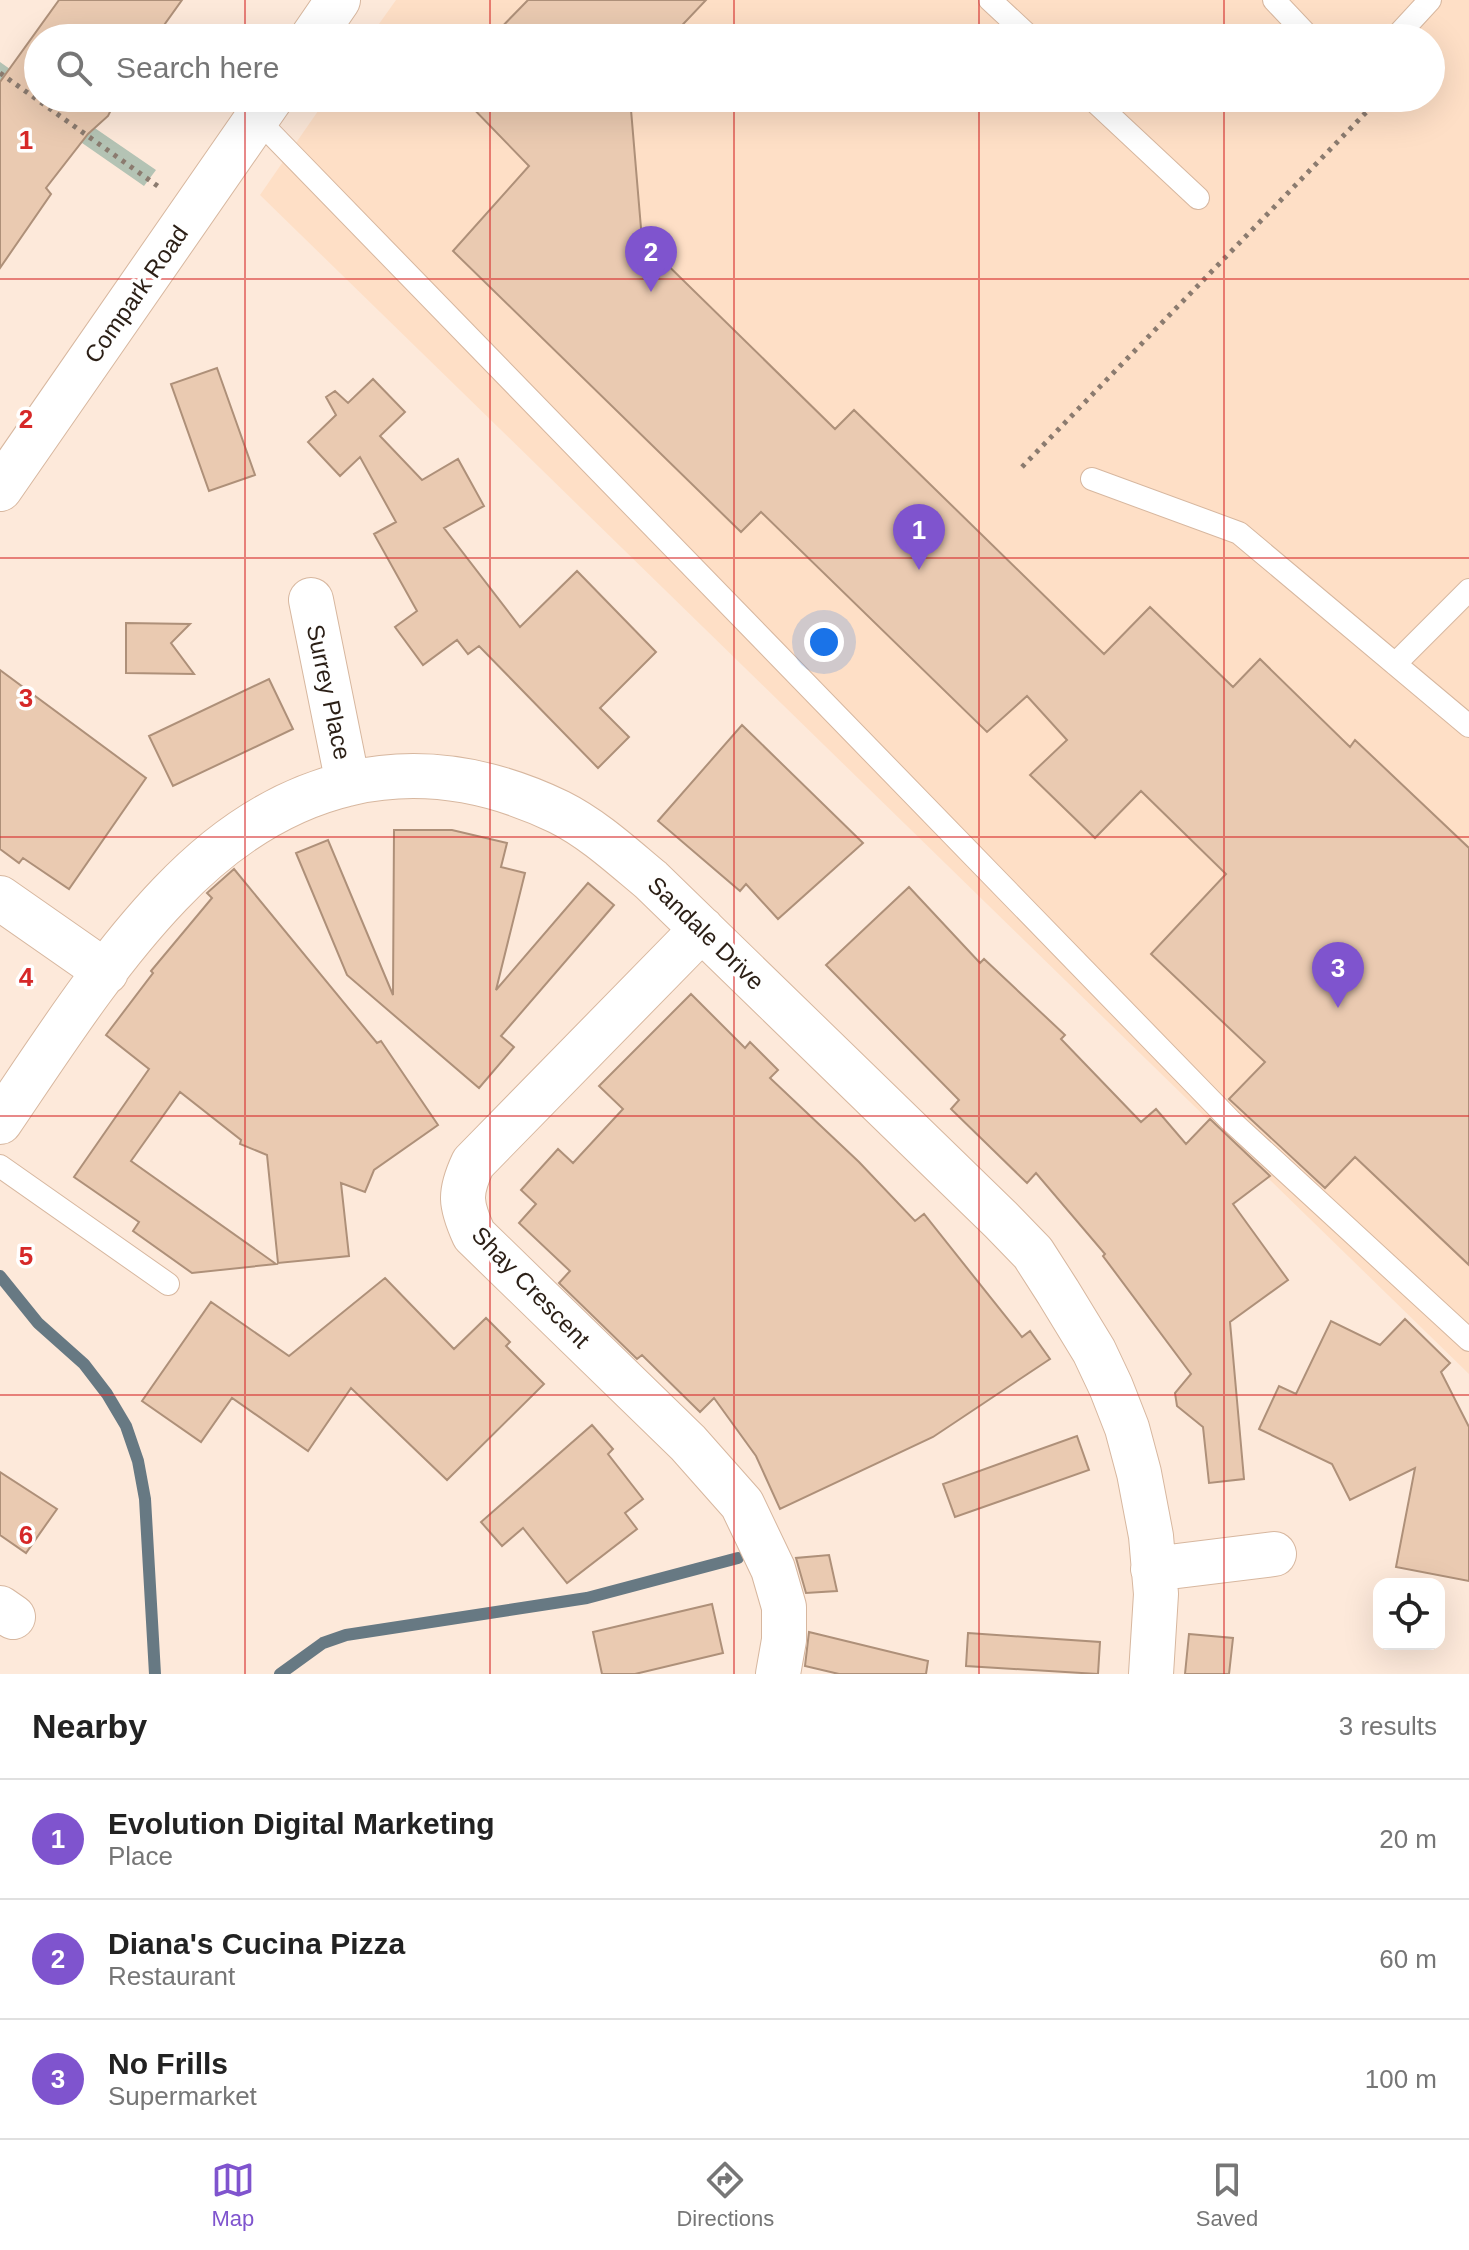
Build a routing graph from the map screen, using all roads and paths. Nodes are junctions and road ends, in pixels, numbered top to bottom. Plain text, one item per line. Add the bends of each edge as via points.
1 (338, 0) edge
2 (990, 0) edge
3 (1274, 0) edge
4 (1430, 0) edge
5 (322, 24) edge
6 (1016, 24) edge
7 (1297, 24) edge
8 (1408, 24) edge
9 (0, 73) edge
10 (24, 90) edge
11 (54, 112) edge
12 (261, 112) edge
13 (268, 112) edge
14 (1106, 112) edge
15 (1366, 112) edge
16 (163, 190) dead end
17 (1198, 198) dead end
18 (1022, 467) dead end
19 (1092, 479) dead end
20 (0, 489) edge
21 (1469, 590) edge
22 (311, 600) dead end
23 (1395, 664) junction
24 (1469, 726) edge
25 (348, 784) junction
26 (0, 898) edge
27 (702, 929) junction
28 (106, 972) junction
29 (0, 1122) edge
30 (0, 1166) edge
31 (168, 1284) dead end
32 (1469, 1340) edge
33 (1274, 1554) dead end
34 (1153, 1569) junction
35 (778, 1674) edge
36 (1151, 1674) edge

1 - 5 street
2 - 6 lane
3 - 7 lane
4 - 8 lane
9 - 10 path
11 - 16 path
12 - 20 street, Compark Road
13 - 32 lane via 1230,1120
14 - 17 lane
15 - 18 path
19 - 23 lane via 1239,533
21 - 23 lane
22 - 25 street, Surrey Place
23 - 24 lane
25 - 27 street, Sandale Drive via 411,776 464,780 511,792 561,813 605,841
25 - 28 street, Sandale Drive via 320,790 248,825 170,893
26 - 28 street
27 - 34 street, Sandale Drive via 1033,1253 1094,1351 1127,1428 1151,1536
27 - 35 street, Shay Crescent via 473,1163 462,1187 463,1210 474,1235 688,1443 742,1504 773,1569 784,1607
28 - 29 street, Sandale Drive
30 - 31 lane
33 - 34 street
34 - 36 street, Sandale Drive

